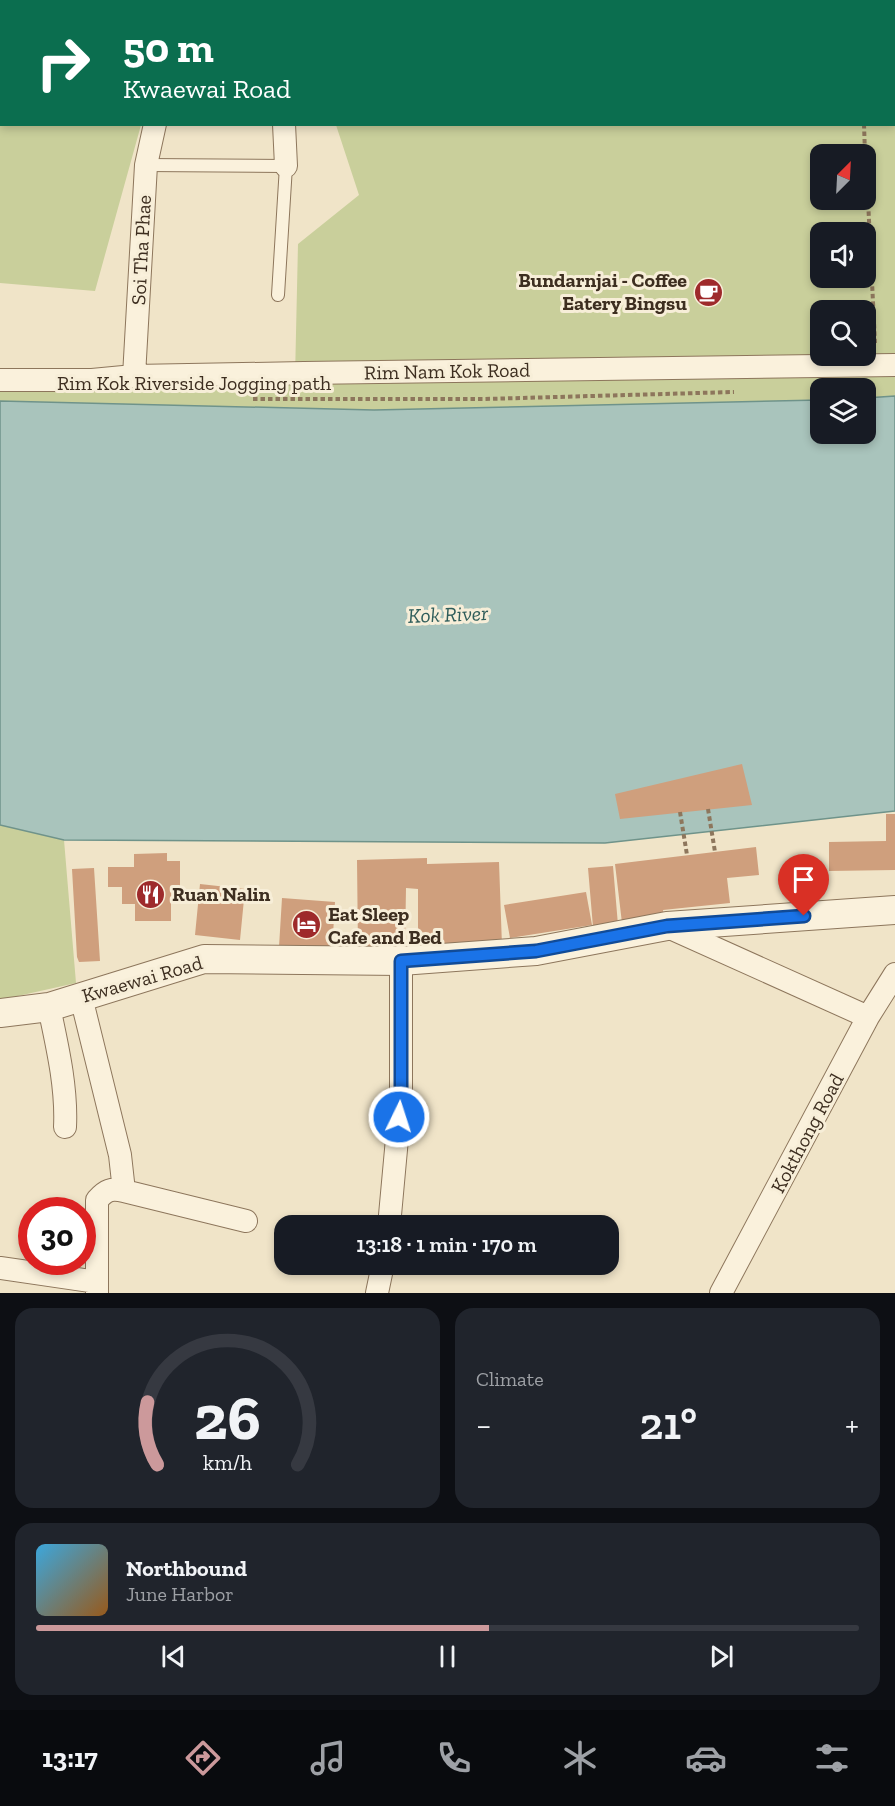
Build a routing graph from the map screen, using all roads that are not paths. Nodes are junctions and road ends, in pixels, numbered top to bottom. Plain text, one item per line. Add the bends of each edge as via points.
1 (155, 126) edge
2 (284, 126) edge
3 (146, 165) junction
4 (286, 166) junction
5 (278, 295) dead end
6 (886, 365) edge
7 (134, 376) junction
8 (0, 380) edge
9 (895, 910) edge
10 (667, 926) junction
11 (401, 961) junction
12 (895, 974) edge
13 (81, 997) junction
14 (888, 1002) edge
15 (49, 1007) junction
16 (0, 1013) edge
17 (868, 1017) junction
18 (65, 1127) dead end
19 (124, 1191) junction
20 (390, 1215) edge
21 (246, 1221) dead end
22 (0, 1268) edge
23 (381, 1275) edge
24 (97, 1288) edge
25 (377, 1293) edge
26 (722, 1293) edge

1 - 3 street, Soi Tha Phae
2 - 4 street
3 - 4 lane
3 - 7 street, Soi Tha Phae
4 - 5 lane
6 - 7 street, Rim Nam Kok Road
7 - 8 street, Rim Nam Kok Road
9 - 10 street, Kwaewai Road
10 - 11 street, Kwaewai Road via 536,951
10 - 17 street
11 - 13 street, Kwaewai Road via 204,959
11 - 20 street via 401,1095
12 - 14 street, Kokthong Road
13 - 15 street, Kwaewai Road
13 - 19 street via 120,1155
14 - 17 street, Kokthong Road
15 - 16 street, Kwaewai Road
15 - 18 street
17 - 26 street, Kokthong Road
19 - 21 street
19 - 24 street via 105,1190 97,1200
22 - 24 street
23 - 25 street

